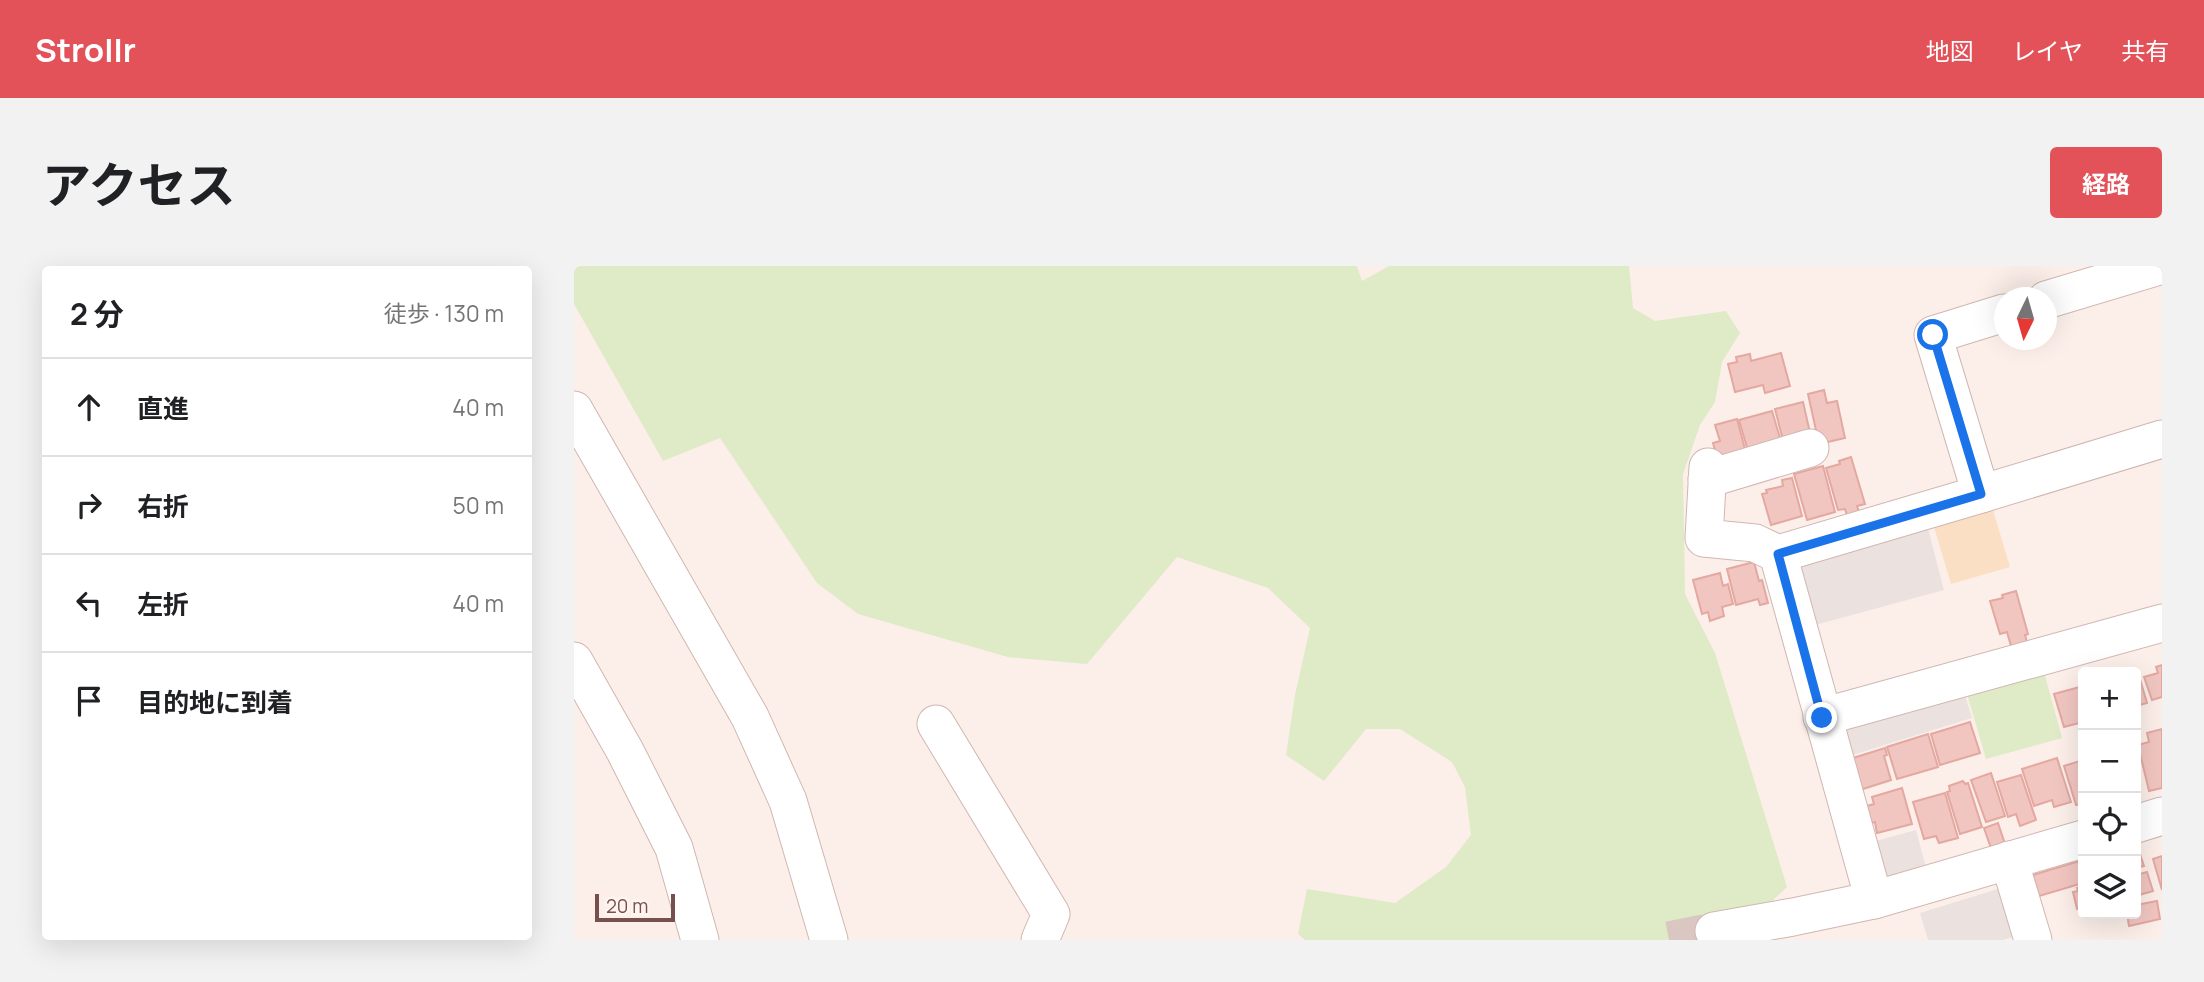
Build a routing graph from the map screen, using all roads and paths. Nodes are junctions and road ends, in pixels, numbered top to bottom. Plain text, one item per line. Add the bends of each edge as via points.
1 (2159, 266) edge
2 (2057, 297) edge
3 (1994, 316) edge
4 (574, 410) edge
5 (2162, 439) edge
6 (1810, 448) dead end
7 (1981, 494) junction
8 (1778, 554) junction
9 (2162, 623) edge
10 (574, 661) edge
11 (1822, 718) junction
12 (936, 724) dead end
13 (2162, 817) edge
14 (2141, 823) edge
15 (2078, 840) edge
16 (2009, 860) junction
17 (1874, 900) junction
18 (1714, 931) tunnel mouth
19 (700, 940) edge
20 (829, 940) edge
21 (1040, 940) edge
22 (2033, 940) edge

1 - 2 street
3 - 7 street via 1933,335
4 - 20 street via 750,717 788,801
5 - 7 street
6 - 8 street via 1708,473 1704,538 1755,542
7 - 8 street
8 - 11 street
9 - 11 street
10 - 19 street via 674,848
11 - 17 street
12 - 21 street via 1051,914
13 - 14 street
15 - 16 street
16 - 17 street
16 - 22 street
17 - 18 street

